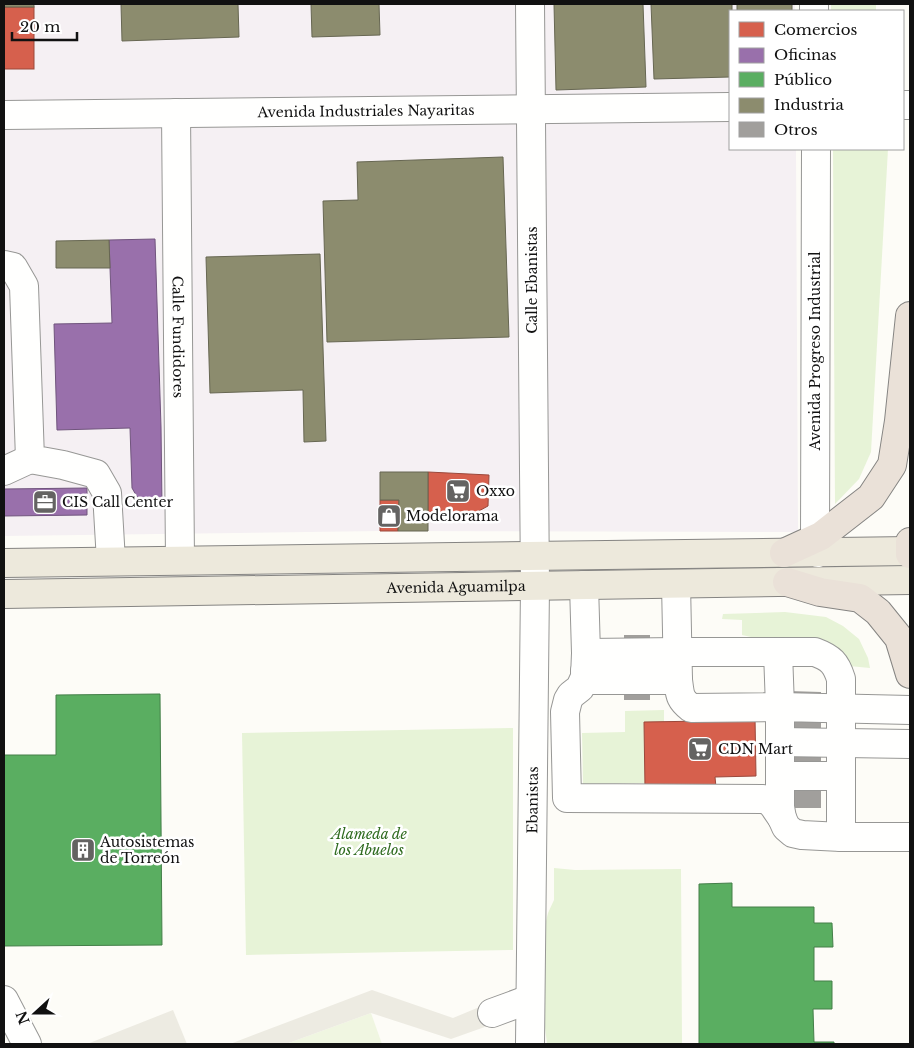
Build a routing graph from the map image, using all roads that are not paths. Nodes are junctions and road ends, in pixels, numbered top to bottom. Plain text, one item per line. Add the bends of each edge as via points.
1 (530, 4) edge
2 (729, 107) edge
3 (530, 110) junction
4 (176, 114) junction
5 (4, 116) edge
6 (816, 150) edge
7 (4, 264) edge
8 (910, 316) edge
9 (30, 459) junction
10 (4, 471) edge
11 (910, 542) edge
12 (816, 546) junction
13 (910, 552) edge
14 (784, 553) joint
15 (534, 556) junction
16 (180, 560) junction
17 (111, 561) junction
18 (4, 563) edge
19 (910, 580) edge
20 (787, 582) junction
21 (676, 584) junction
22 (584, 585) junction
23 (534, 586) junction
24 (227, 591) junction
25 (116, 592) junction
26 (4, 594) edge
27 (678, 652) junction
28 (778, 652) junction
29 (586, 662) junction
30 (910, 674) edge
31 (678, 680) junction
32 (780, 707) junction
33 (841, 708) junction
34 (910, 710) edge
35 (780, 742) junction
36 (841, 743) junction
37 (910, 744) edge
38 (780, 776) junction
39 (841, 776) junction
40 (782, 818) junction
41 (841, 836) junction
42 (910, 837) edge
43 (530, 999) junction
44 (4, 1000) edge
45 (492, 1013) dead end
46 (27, 1044) edge
47 (530, 1044) edge

1 - 3 street, Calle Ebanistas
2 - 3 street, Avenida Industriales Nayaritas
3 - 4 street, Avenida Industriales Nayaritas
3 - 15 street, Calle Ebanistas
4 - 5 street, Avenida Industriales Nayaritas
4 - 16 street, Calle Fundidores
6 - 12 street, Avenida Progreso Industrial
7 - 9 street via 13,267 24,286
8 - 12 highway via 892,465 871,497
9 - 10 street
9 - 17 street via 96,474 107,493
11 - 13 highway
12 - 13 main road
12 - 14 highway
14 - 15 main road
15 - 16 main road
15 - 23 street, Ebanistas
16 - 17 main road
16 - 24 main road
16 - 25 main road
17 - 18 main road
19 - 20 main road, Avenida Aguamilpa
20 - 21 main road, Avenida Aguamilpa
20 - 30 highway via 820,592 860,598 878,612 899,638
21 - 22 main road, Avenida Aguamilpa
21 - 27 street
22 - 23 main road, Avenida Aguamilpa
22 - 29 street
23 - 24 main road, Avenida Aguamilpa
23 - 43 street, Ebanistas
24 - 25 main road, Avenida Aguamilpa
25 - 26 main road, Avenida Aguamilpa
27 - 28 street
27 - 29 street
27 - 31 street
28 - 32 street
28 - 33 street via 815,652 832,660 841,679
29 - 31 street via 591,680
29 - 40 street via 585,677 566,706 567,798 763,799 771,802
31 - 32 street via 684,703 691,708
32 - 33 street
32 - 35 street
33 - 34 street
33 - 36 street
35 - 36 street
35 - 38 street
36 - 37 street
36 - 39 street
38 - 39 street
38 - 40 street
39 - 41 street
40 - 41 street via 793,833
41 - 42 street
43 - 45 street
43 - 47 street, Ebanistas
44 - 46 street

